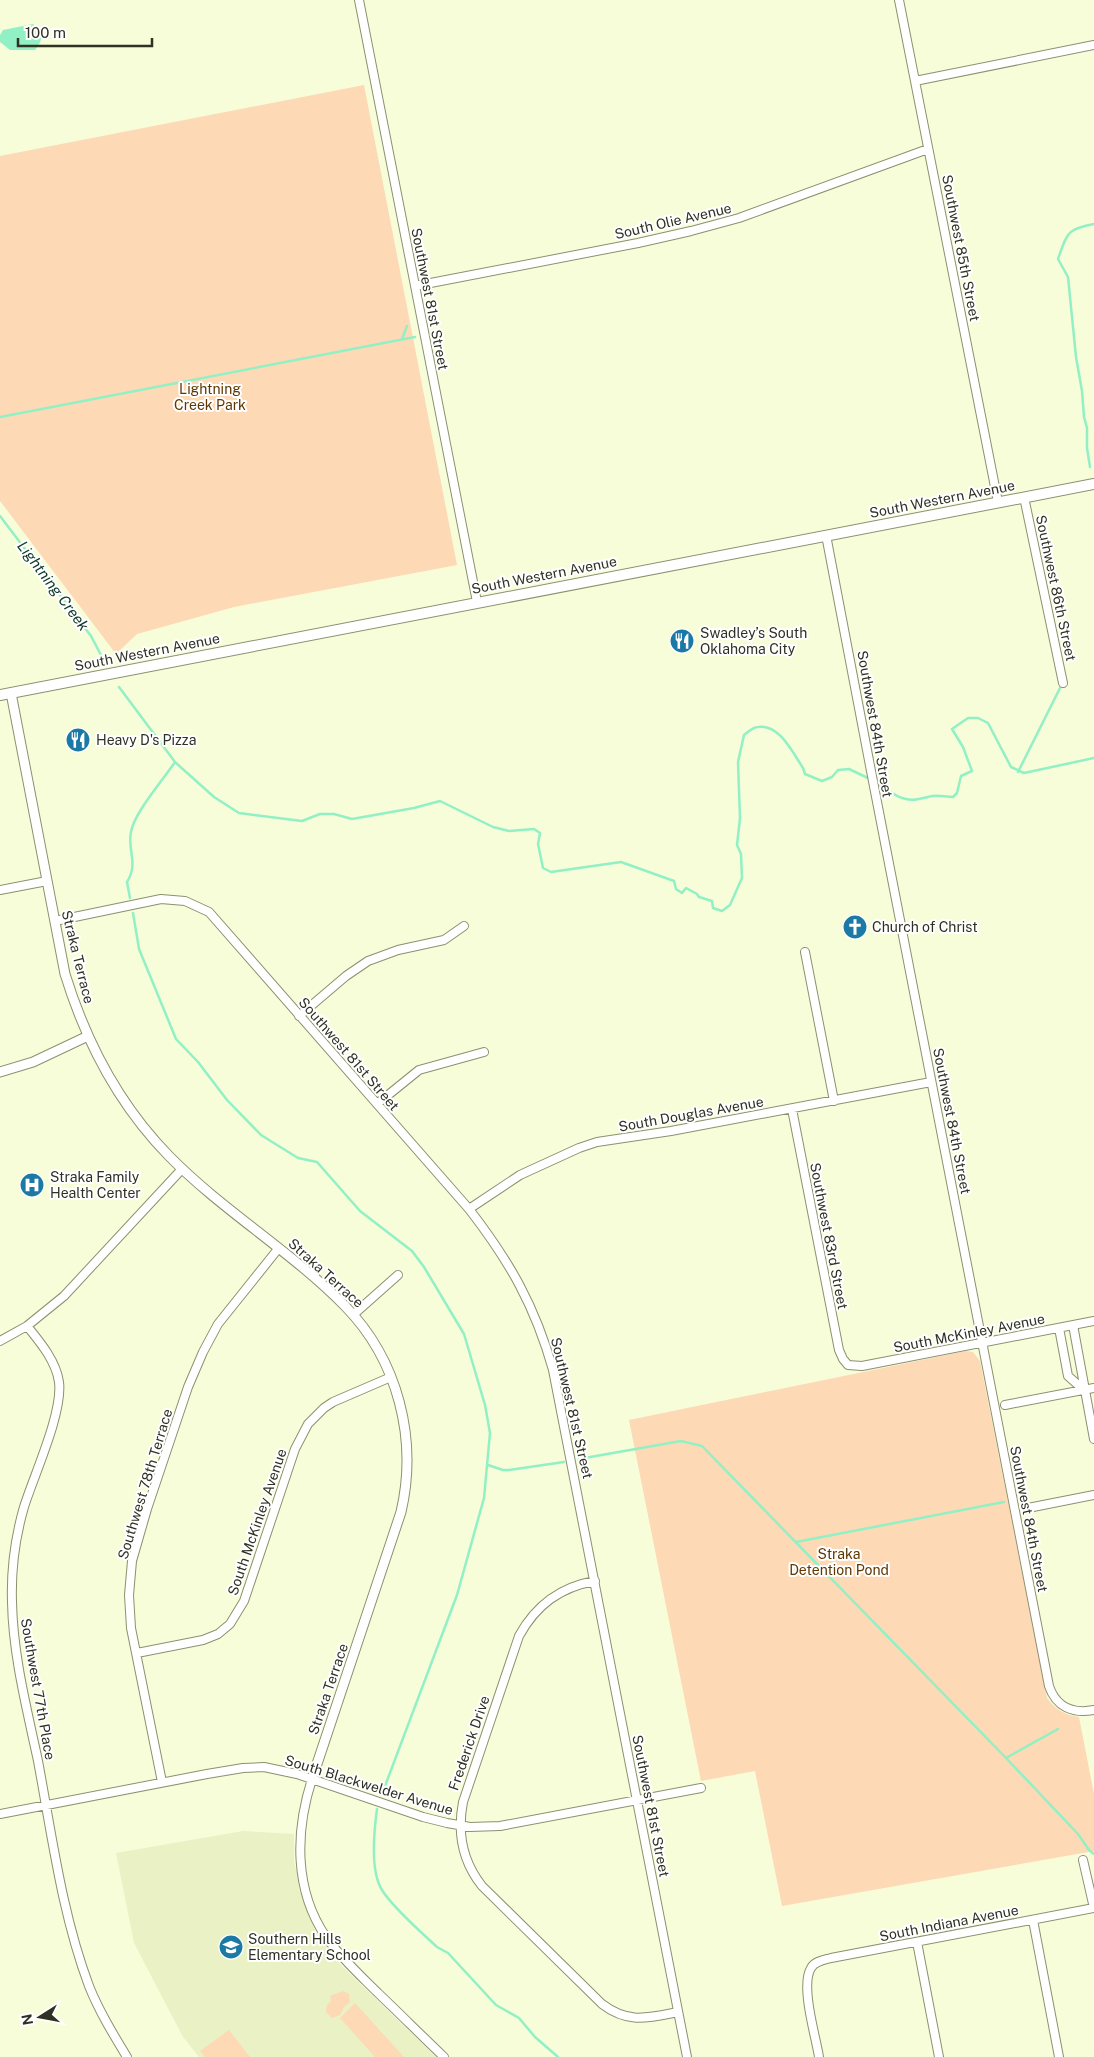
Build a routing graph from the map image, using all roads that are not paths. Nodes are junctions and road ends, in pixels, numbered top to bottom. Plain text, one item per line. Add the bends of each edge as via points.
1 (359, 0) edge
2 (899, 0) edge
3 (1094, 45) edge
4 (915, 81) junction
5 (928, 149) junction
6 (415, 286) junction
7 (1094, 484) edge
8 (1024, 497) junction
9 (998, 502) junction
10 (826, 535) junction
11 (476, 602) junction
12 (1063, 683) dead end
13 (11, 692) junction
14 (0, 695) edge
15 (47, 881) junction
16 (0, 890) edge
17 (55, 921) junction
18 (464, 926) dead end
19 (805, 952) dead end
20 (299, 1016) junction
21 (88, 1036) junction
22 (484, 1052) dead end
23 (0, 1072) edge
24 (932, 1082) junction
25 (834, 1101) junction
26 (376, 1104) junction
27 (792, 1109) junction
28 (182, 1169) junction
29 (469, 1209) junction
30 (278, 1249) junction
31 (398, 1275) dead end
32 (353, 1315) junction
33 (1094, 1321) edge
34 (1073, 1325) junction
35 (28, 1326) junction
36 (1059, 1328) junction
37 (0, 1341) edge
38 (982, 1343) junction
39 (848, 1365) joint
40 (391, 1378) junction
41 (1094, 1388) edge
42 (1084, 1390) junction
43 (1005, 1406) dead end
44 (1094, 1439) edge
45 (1094, 1495) edge
46 (1028, 1508) dead end
47 (595, 1581) junction
48 (136, 1653) junction
49 (1094, 1710) edge
50 (312, 1779) junction
51 (162, 1782) junction
52 (701, 1788) dead end
53 (637, 1801) junction
54 (46, 1805) junction
55 (0, 1814) edge
56 (461, 1825) junction
57 (1083, 1860) dead end
58 (1094, 1908) edge
59 (1033, 1920) junction
60 (917, 1942) junction
61 (678, 2012) junction
62 (127, 2057) edge
63 (444, 2057) edge
64 (687, 2057) edge
65 (820, 2057) edge
66 (939, 2057) edge
67 (1059, 2057) edge

1 - 6 street, Southwest 81st Street
2 - 4 street, Southwest 85th Street
3 - 4 street
4 - 5 street, Southwest 85th Street
5 - 6 street, South Olie Avenue via 709,227
5 - 9 street, Southwest 85th Street
6 - 11 street, Southwest 81st Street
7 - 8 main road, South Western Avenue
8 - 9 main road, South Western Avenue
8 - 12 street, Southwest 86th Street
9 - 10 main road, South Western Avenue
10 - 11 main road, South Western Avenue
10 - 24 street, Southwest 84th Street
11 - 13 main road, South Western Avenue
13 - 14 main road, South Western Avenue
13 - 15 street, Straka Terrace
15 - 16 street
15 - 17 street, Straka Terrace
17 - 20 street, Southwest 81st Street via 161,899 195,904 217,920
17 - 21 street, Straka Terrace via 65,974
18 - 20 street via 444,940 398,950 368,962 346,976
19 - 25 street
20 - 26 street, Southwest 81st Street
21 - 23 street via 33,1062
21 - 28 street, Straka Terrace via 124,1102
22 - 26 street via 419,1070
24 - 25 street, South Douglas Avenue
24 - 38 street, Southwest 84th Street
25 - 27 street, South Douglas Avenue
26 - 29 street, Southwest 81st Street
27 - 29 street, South Douglas Avenue via 588,1145 520,1175
27 - 39 street, Southwest 83rd Street via 839,1350
28 - 30 street, Straka Terrace
28 - 35 street via 64,1296
29 - 47 street, Southwest 81st Street via 516,1276 543,1336 559,1398
30 - 32 street, Straka Terrace
30 - 48 street, Southwest 78th Terrace via 218,1324 195,1369 132,1561 130,1612
31 - 32 street
32 - 40 street, Straka Terrace via 375,1345
33 - 34 street, South McKinley Avenue
34 - 36 street, South McKinley Avenue
34 - 42 street
35 - 37 street
35 - 54 street, Southwest 77th Place via 54,1365 59,1388 57,1409 23,1509 14,1552 12,1588 15,1644
36 - 38 street, South McKinley Avenue
36 - 42 street via 1068,1376
38 - 39 street, South McKinley Avenue via 862,1366
38 - 49 street, Southwest 84th Street via 1049,1686 1054,1699 1064,1707 1077,1711
40 - 48 street, South McKinley Avenue via 334,1402 308,1424 295,1449 244,1601 230,1624 203,1640
40 - 50 street, Straka Terrace via 406,1430 408,1463 403,1502
41 - 42 street
42 - 43 street
42 - 44 street
45 - 46 street
47 - 53 street, Southwest 81st Street
47 - 56 street, Frederick Drive via 554,1595 537,1608 525,1625 466,1790
48 - 51 street, Southwest 78th Terrace
50 - 51 street, South Blackwelder Avenue via 287,1771 251,1767
50 - 56 street, South Blackwelder Avenue via 423,1817
50 - 63 street, Straka Terrace via 301,1824 300,1859 305,1888 316,1919 342,1957
51 - 54 street, South Blackwelder Avenue
52 - 53 street, South Blackwelder Avenue
53 - 56 street, South Blackwelder Avenue via 500,1826
53 - 61 street, Southwest 81st Street
54 - 55 street, South Blackwelder Avenue
54 - 62 street, Southwest 77th Place via 82,1966 99,2007
56 - 61 street, Frederick Drive via 463,1850 475,1877 602,2004 624,2017 641,2018
57 - 58 street
58 - 59 street, South Indiana Avenue
59 - 60 street, South Indiana Avenue
59 - 67 street
60 - 65 street, South Indiana Avenue via 825,1959 811,1968 808,1990
60 - 66 street
61 - 64 street, Southwest 81st Street

